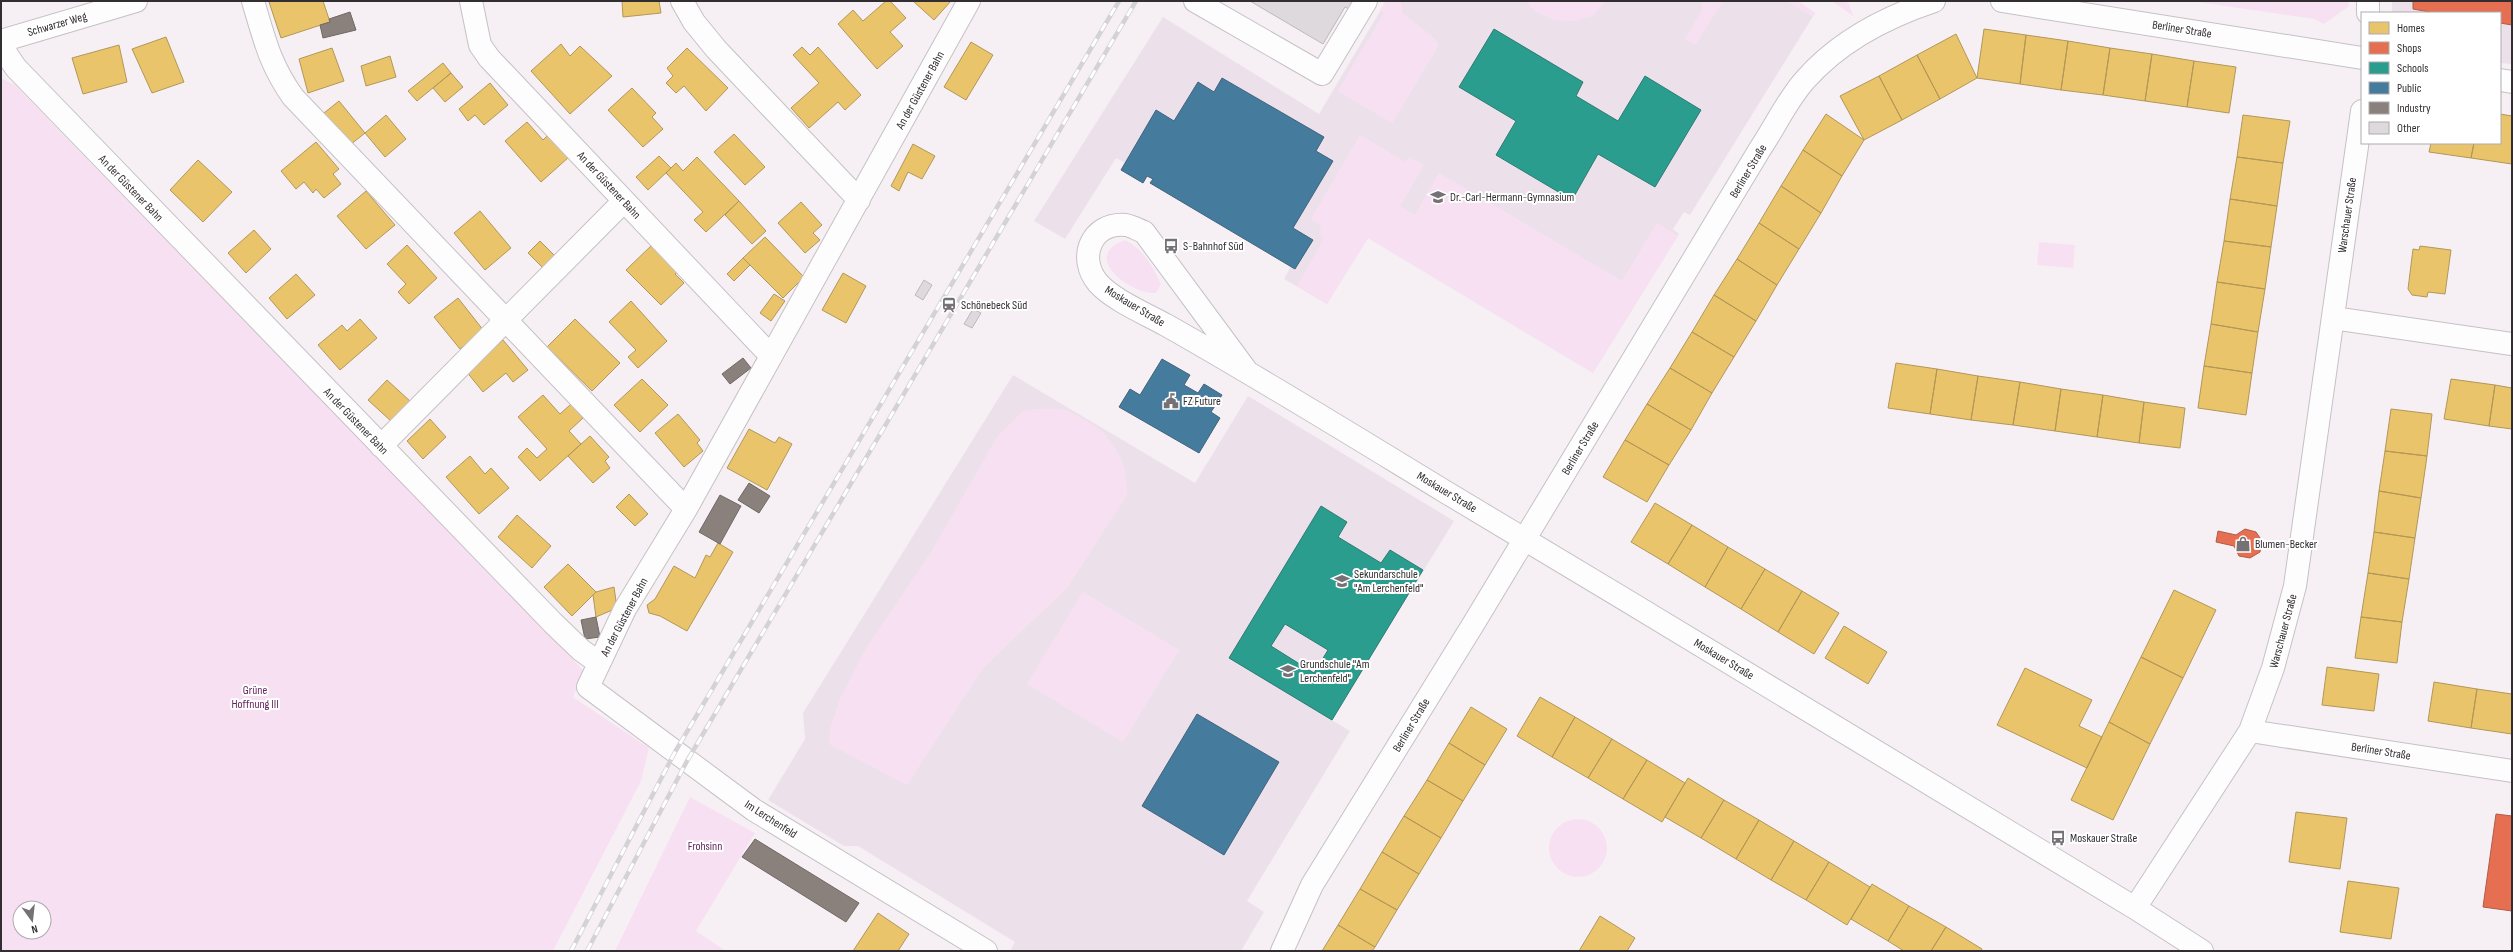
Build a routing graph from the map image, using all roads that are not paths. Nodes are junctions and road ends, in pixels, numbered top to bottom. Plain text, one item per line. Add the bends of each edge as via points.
1 (136, 1) edge
2 (253, 1) edge
3 (471, 1) edge
4 (682, 1) edge
5 (968, 1) edge
6 (1195, 1) edge
7 (1366, 1) edge
8 (1934, 1) edge
9 (2002, 1) edge
10 (2368, 1) edge
11 (2368, 12) edge
12 (1, 41) edge
13 (2361, 58) edge
14 (2501, 80) edge
15 (2512, 82) edge
16 (2361, 118) edge
17 (859, 200) junction
18 (624, 201) junction
19 (2333, 318) junction
20 (506, 320) junction
21 (2512, 344) edge
22 (771, 356) junction
23 (1246, 370) junction
24 (381, 446) junction
25 (686, 509) junction
26 (1526, 538) junction
27 (599, 663) junction
28 (2250, 731) junction
29 (2512, 771) edge
30 (2135, 908) junction
31 (986, 951) edge
32 (1282, 951) edge
33 (2202, 951) edge

1 - 12 street, Schwarzer Weg
2 - 20 street via 269,55 278,76 293,97
3 - 18 street, An der Güstener Bahn via 480,45 489,58
4 - 17 street via 694,22 716,49
5 - 17 street, An der Güstener Bahn
6 - 7 street via 1322,74
8 - 26 street, Berliner Straße via 1908,9 1864,31 1831,55 1805,80 1760,149
9 - 13 street, Berliner Straße
10 - 11 street
12 - 24 street, An der Güstener Bahn via 16,68
14 - 15 street
16 - 19 street, Warschauer Straße
17 - 22 street, An der Güstener Bahn
18 - 20 street
18 - 22 street, An der Güstener Bahn
19 - 21 street
19 - 28 street, Warschauer Straße via 2295,586 2273,668
20 - 24 street
20 - 25 street
22 - 25 street, An der Güstener Bahn
23 - 23 street, Moskauer Straße via 1144,232 1128,225 1110,226 1095,235 1088,250 1088,267 1099,285
23 - 26 street, Moskauer Straße
24 - 27 street, An der Güstener Bahn via 552,623
25 - 27 street, An der Güstener Bahn via 625,609
26 - 30 street, Moskauer Straße
26 - 32 street, Berliner Straße via 1312,885
27 - 31 street, Im Lerchenfeld via 588,687 719,785 754,810
28 - 29 street, Berliner Straße
28 - 30 street, Warschauer Straße
30 - 33 street, Moskauer Straße

